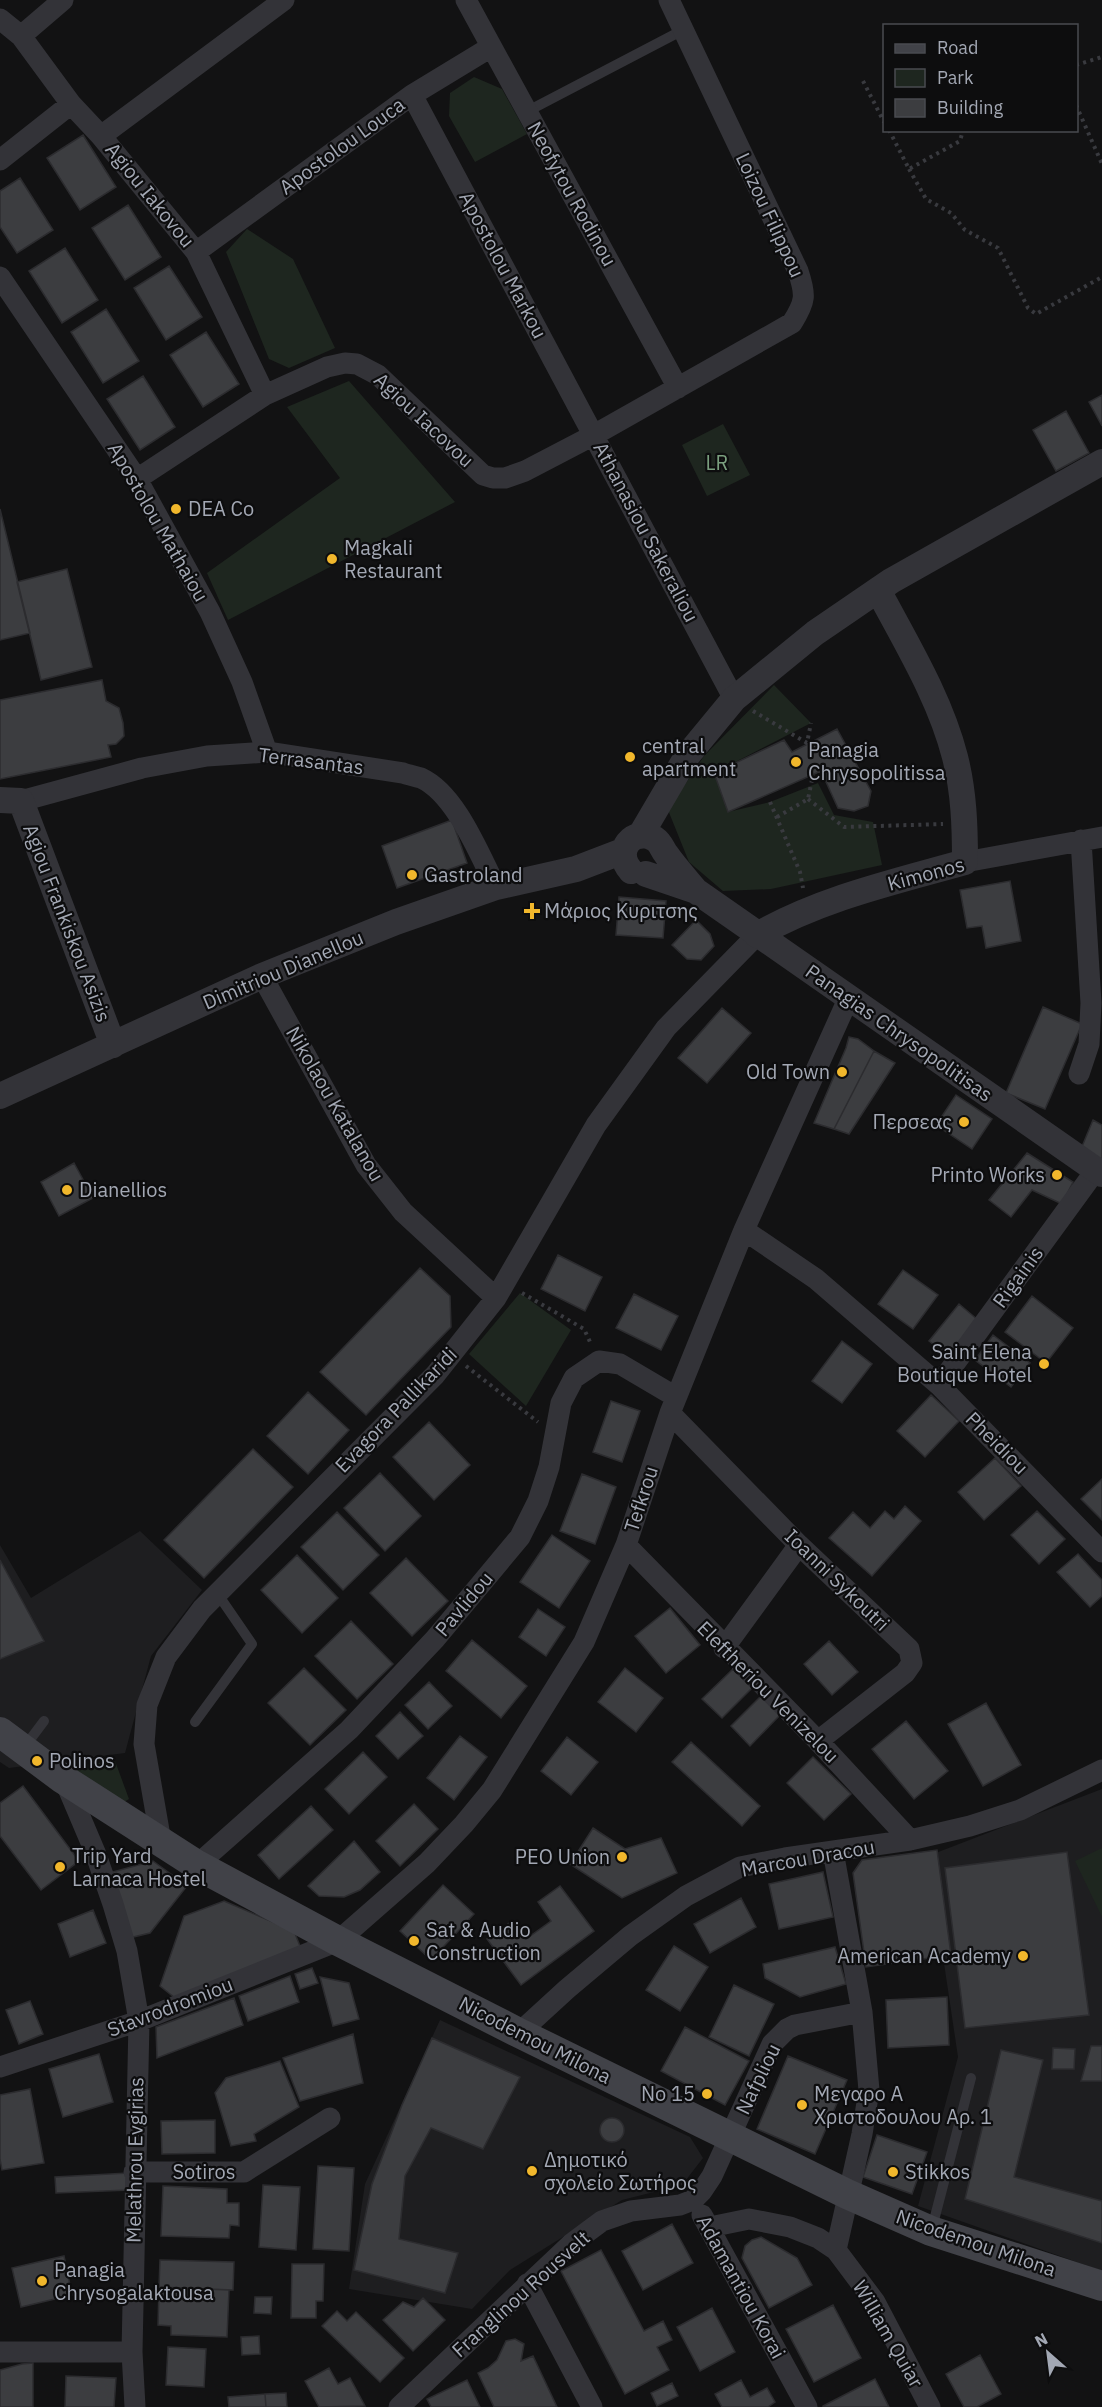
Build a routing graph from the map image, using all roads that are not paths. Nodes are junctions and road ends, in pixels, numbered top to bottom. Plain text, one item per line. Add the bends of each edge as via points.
1 (63, 0) edge
2 (284, 0) edge
3 (466, 0) edge
4 (669, 0) edge
5 (0, 19) edge
6 (683, 30) junction
7 (21, 36) junction
8 (491, 47) junction
9 (412, 95) junction
10 (71, 104) junction
11 (526, 112) junction
12 (101, 136) junction
13 (0, 160) edge
14 (196, 252) junction
15 (0, 277) edge
16 (678, 388) junction
17 (265, 395) junction
18 (594, 435) junction
19 (1102, 462) edge
20 (525, 471) joint
21 (137, 478) junction
22 (878, 590) junction
23 (734, 699) junction
24 (267, 752) junction
25 (10, 800) edge
26 (1092, 838) edge
27 (635, 858) junction
28 (965, 862) junction
29 (496, 886) junction
30 (696, 891) junction
31 (757, 935) junction
32 (262, 976) junction
33 (849, 997) junction
34 (113, 1045) junction
35 (1079, 1074) dead end
36 (0, 1096) edge
37 (1099, 1172) edge
38 (744, 1230) junction
39 (500, 1291) junction
40 (939, 1385) junction
41 (673, 1405) junction
42 (626, 1545) junction
43 (799, 1545) junction
44 (1102, 1552) edge
45 (217, 1593) junction
46 (724, 1648) junction
47 (44, 1721) dead end
48 (195, 1722) dead end
49 (12, 1740) edge
50 (818, 1741) junction
51 (1102, 1770) edge
52 (63, 1779) junction
53 (910, 1840) junction
54 (161, 1842) junction
55 (833, 1851) junction
56 (197, 1864) junction
57 (338, 1941) junction
58 (862, 2012) junction
59 (139, 2021) junction
60 (519, 2033) junction
61 (0, 2067) edge
62 (971, 2078) dead end
63 (330, 2118) dead end
64 (730, 2137) junction
65 (134, 2172) junction
66 (847, 2194) junction
67 (693, 2200) junction
68 (710, 2227) junction
69 (931, 2231) junction
70 (836, 2250) junction
71 (527, 2284) junction
72 (1102, 2286) edge
73 (0, 2352) edge
74 (132, 2352) junction
75 (135, 2407) edge
76 (399, 2407) edge
77 (592, 2407) edge
78 (807, 2407) edge
79 (930, 2407) edge

1 - 7 street
2 - 12 street
3 - 8 street, Neofytou Rodinou
4 - 6 street, Loizou Filippou
5 - 7 street, Agiou Iakovou
6 - 11 lane
6 - 16 street, Loizou Filippou via 798,271 804,304 792,323
7 - 10 street, Agiou Iakovou
8 - 9 street, Apostolou Louca
8 - 11 street, Neofytou Rodinou
9 - 14 street, Apostolou Louca
9 - 18 street, Apostolou Markou
10 - 12 street, Agiou Iakovou
10 - 13 street
11 - 16 street, Neofytou Rodinou
12 - 14 street, Agiou Iakovou
14 - 17 street, Agiou Iakovou
15 - 21 street, Apostolou Mathaiou
16 - 18 street, Loizou Filippou
17 - 20 street, Agiou Iacovou via 327,367 357,364 378,375 483,475 505,478
17 - 21 street, Agiou Iacovou
18 - 20 street, Athanasiou Sakeraliou
18 - 23 street, Athanasiou Sakeraliou
19 - 22 street
21 - 24 street, Apostolou Mathaiou via 210,612 242,682
22 - 23 street via 815,633
22 - 28 street via 944,721 961,785
23 - 27 street via 687,756
24 - 25 street, Terrasantas via 207,756 142,768
24 - 29 street, Terrasantas via 422,779 442,793 456,812
25 - 34 street, Agiou Frankiskou Asizis
26 - 28 street, Kimonos
26 - 35 street via 1089,1044
27 - 29 street, Dimitriou Dianellou
27 - 30 street, Panagias Chrysopolitisas
27 - 30 street, Panagias Chrysopolitisas via 652,838
28 - 31 street, Kimonos via 818,905
29 - 32 street, Dimitriou Dianellou
30 - 31 street, Panagias Chrysopolitisas
31 - 33 street, Panagias Chrysopolitisas
31 - 39 street, Evagora Pallikaridi via 666,1028 645,1057 596,1125
32 - 34 street, Dimitriou Dianellou
32 - 39 street, Nikolaou Katalanou via 366,1166 403,1212
33 - 37 street, Panagias Chrysopolitisas
33 - 38 street, Tefkrou
34 - 36 street, Dimitriou Dianellou
37 - 40 street, Rigainis
38 - 40 street, Pheidiou via 816,1279
38 - 41 street, Tefkrou
39 - 45 street, Evagora Pallikaridi via 435,1375
40 - 44 street, Pheidiou
41 - 42 street, Tefkrou
41 - 43 street, Ioanni Sykoutri
41 - 56 street, Pavlidou via 620,1364 599,1361 574,1378 561,1403 538,1501 520,1538 435,1639 349,1730
42 - 46 street, Eleftheriou Venizelou
42 - 57 street, Tefkrou via 584,1642 492,1790 427,1863
43 - 46 street
43 - 50 street, Ioanni Sykoutri via 909,1649 912,1663 905,1673
45 - 48 lane via 252,1644
45 - 54 street, Evagora Pallikaridi via 166,1657 147,1705 144,1744
46 - 50 street, Eleftheriou Venizelou
47 - 49 lane
49 - 52 main road, Nicodemou Milona
50 - 53 street, Eleftheriou Venizelou
51 - 53 street, Marcou Dracou via 1020,1810
52 - 54 main road, Nicodemou Milona
52 - 59 street, Melathrou Evgirias via 113,1904 127,1952
53 - 55 street, Marcou Dracou
54 - 56 main road, Nicodemou Milona
55 - 58 street
55 - 60 street, Marcou Dracou via 740,1867 686,1896 630,1936
56 - 57 main road, Nicodemou Milona
57 - 59 street, Stavrodromiou
57 - 60 main road, Nicodemou Milona
58 - 64 street, Nafpliou via 795,2025 778,2037
58 - 66 street via 869,2090
59 - 61 street, Stavrodromiou
59 - 65 street, Melathrou Evgirias
60 - 64 main road, Nicodemou Milona
62 - 69 lane
63 - 65 street, Sotiros via 244,2172
64 - 66 main road, Nicodemou Milona
64 - 67 street, Adamantiou Korai via 712,2176
65 - 74 street, Melathrou Evgirias
66 - 69 main road, Nicodemou Milona
66 - 70 street
67 - 68 street, Adamantiou Korai
67 - 71 street, Franglinou Rousvelt via 631,2211 602,2221
68 - 70 street via 749,2219 818,2238
68 - 78 street, Adamantiou Korai
69 - 72 main road, Nicodemou Milona
70 - 79 street, William Quiar via 875,2302
71 - 76 street, Franglinou Rousvelt
71 - 77 street
73 - 74 street
74 - 75 street, Melathrou Evgirias

